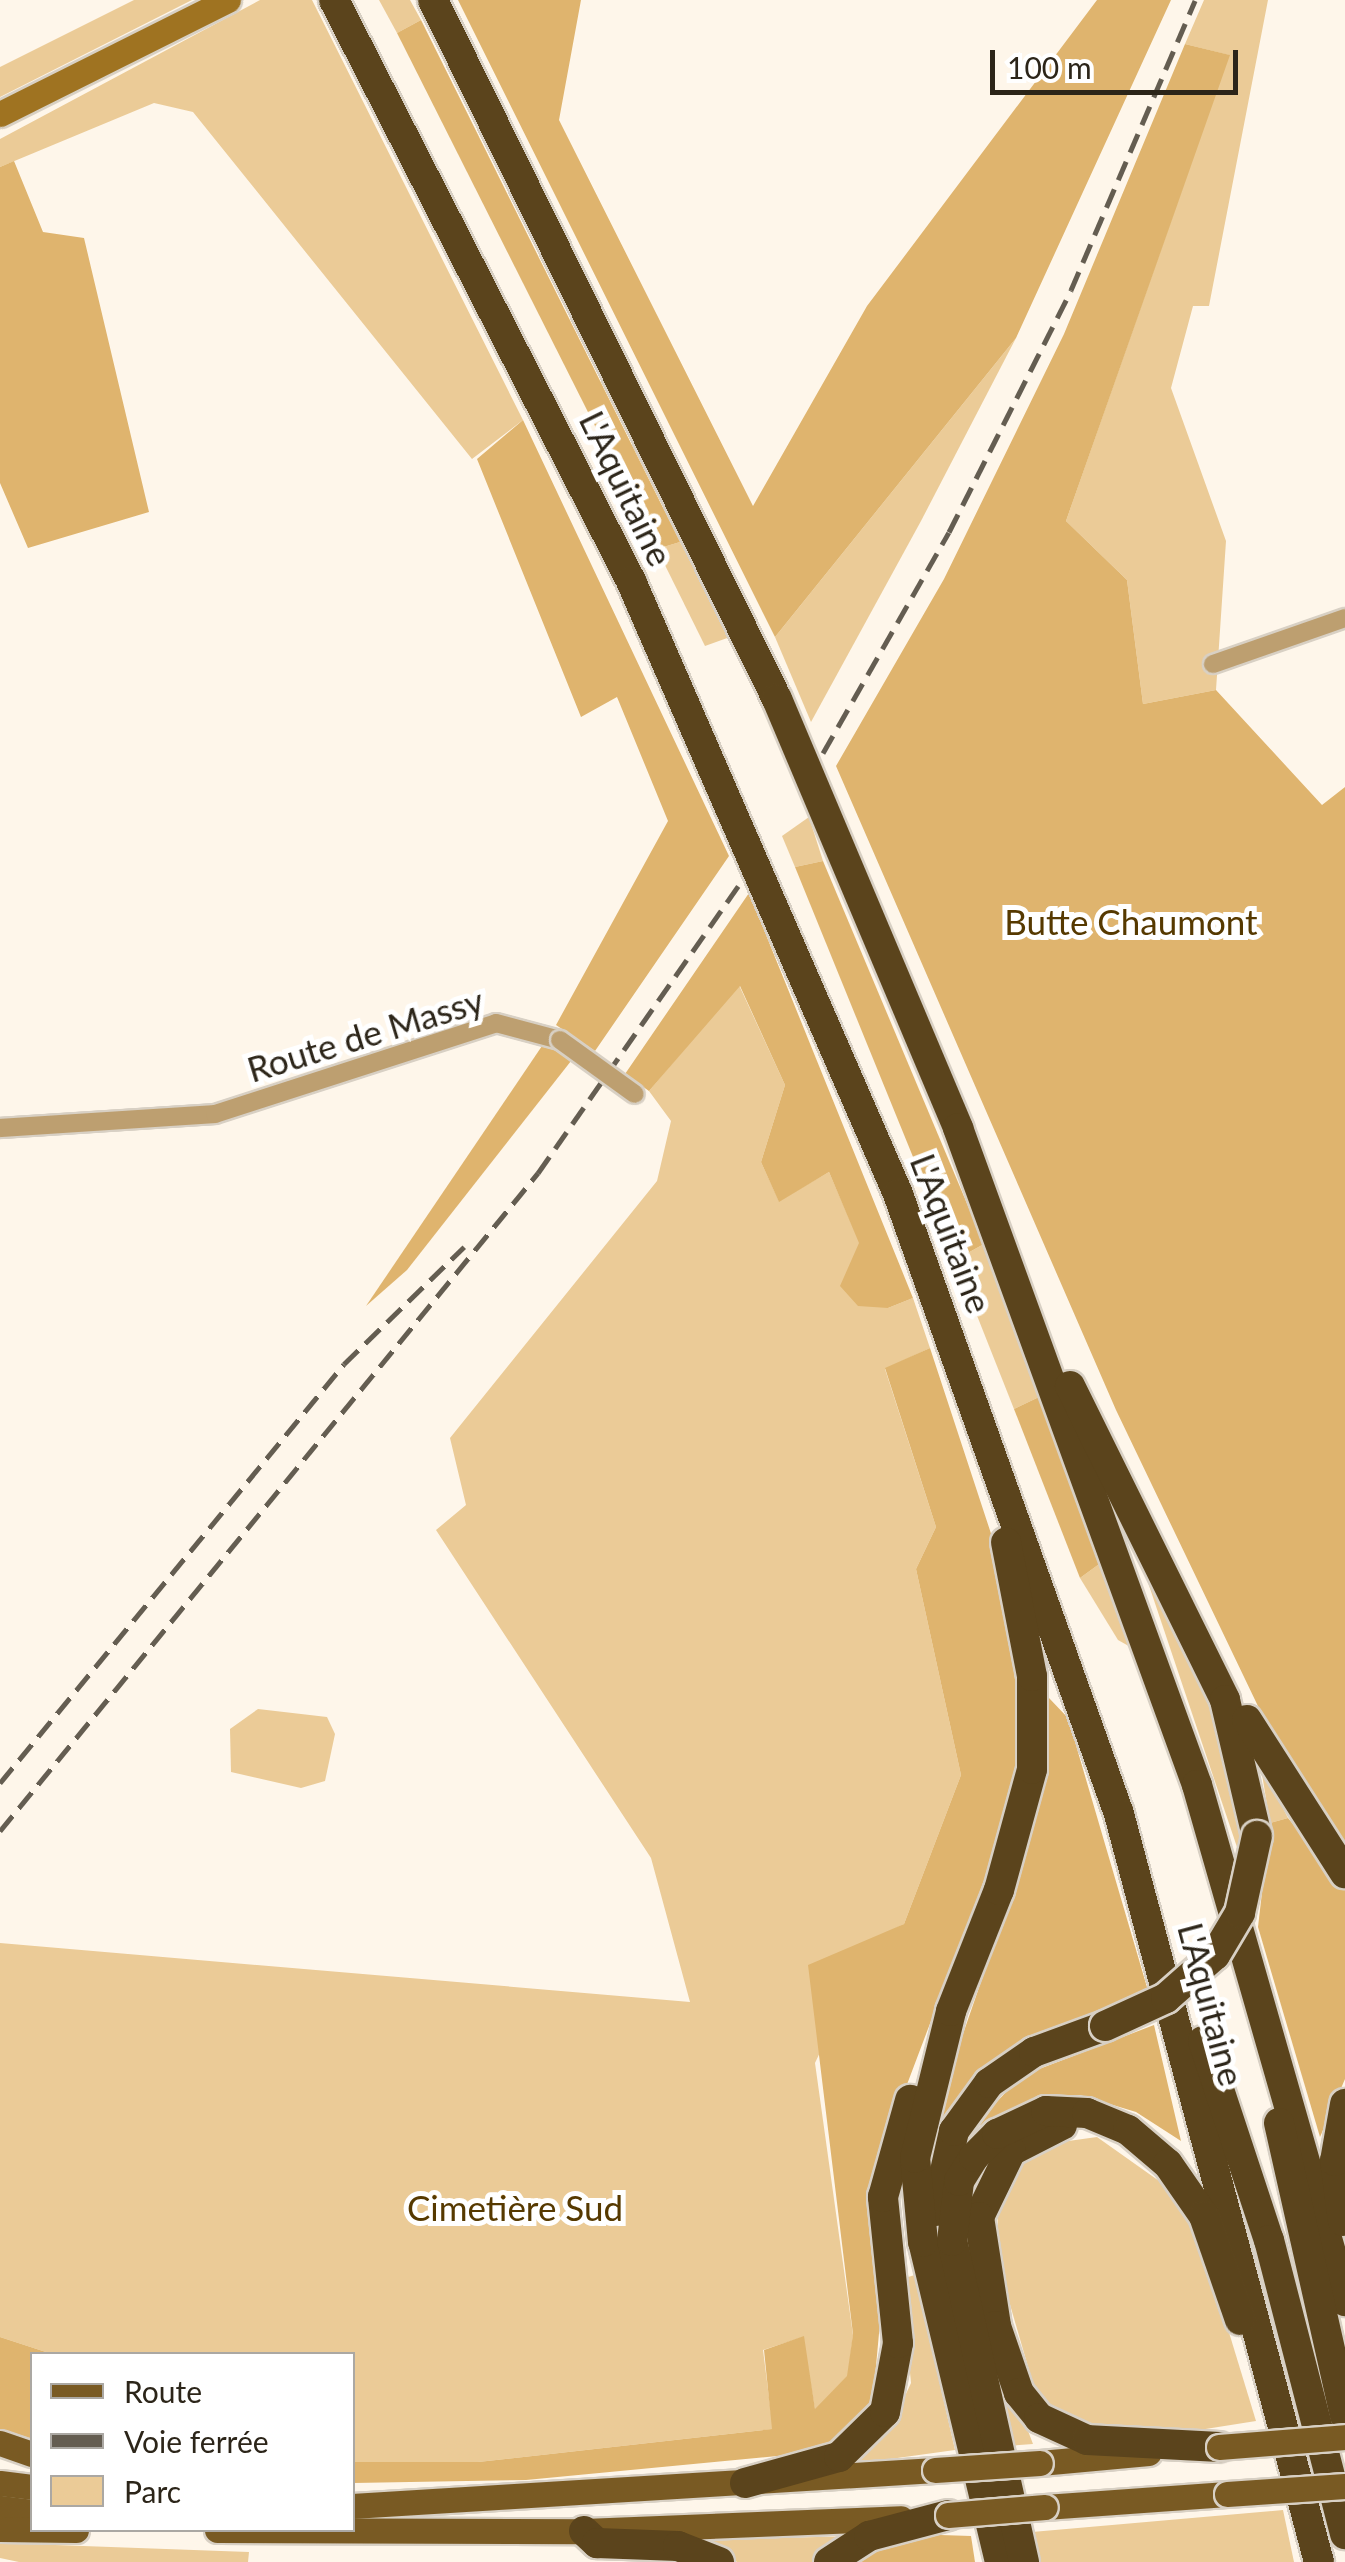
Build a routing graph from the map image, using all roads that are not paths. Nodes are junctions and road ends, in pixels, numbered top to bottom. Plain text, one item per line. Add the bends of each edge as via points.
1 (228, 0) edge
2 (334, 0) edge
3 (433, 0) edge
4 (0, 114) edge
5 (1345, 618) edge
6 (1213, 664) dead end
7 (635, 1094) dead end
8 (0, 1128) edge
9 (1046, 1351) junction
10 (990, 1437) junction
11 (1208, 1664) junction
12 (1197, 1785) junction
13 (1136, 1871) junction
14 (1345, 1873) edge
15 (952, 2011) junction
16 (1345, 2104) edge
17 (1107, 2122) junction
18 (1345, 2234) edge
19 (1345, 2301) edge
20 (966, 2318) junction
21 (1345, 2416) edge
22 (1345, 2437) edge
23 (0, 2443) edge
24 (1219, 2447) junction
25 (30, 2453) edge
26 (745, 2483) junction
27 (0, 2484) edge
28 (1345, 2486) edge
29 (30, 2488) edge
30 (983, 2501) junction
31 (355, 2506) edge
32 (0, 2508) edge
33 (30, 2512) edge
34 (948, 2515) junction
35 (0, 2529) edge
36 (30, 2529) edge
37 (1312, 2529) junction
38 (355, 2530) edge
39 (584, 2531) junction
40 (1345, 2534) edge
41 (719, 2562) edge
42 (829, 2562) edge
43 (986, 2562) edge
44 (1000, 2562) edge
45 (1024, 2562) edge
46 (1319, 2562) edge

1 - 4 street
2 - 10 highway, L'Aquitaine via 548,410 708,748 855,1087
3 - 9 highway, L'Aquitaine via 777,699
5 - 6 street
7 - 8 street, Route de Massy, bridge via 560,1040 496,1023 215,1114
9 - 11 highway via 1092,1418
9 - 12 highway, L'Aquitaine
10 - 13 highway, L'Aquitaine
10 - 15 highway via 988,1484 1028,1646 1032,1769 999,1890
11 - 14 highway
11 - 20 highway, bridge via 1244,1756 1257,1836 1240,1913 1215,1955 1166,1998 1010,2066 954,2131 936,2213
12 - 19 highway, L'Aquitaine
12 - 21 highway
13 - 37 highway, L'Aquitaine
13 - 40 highway via 1268,2240
15 - 26 highway via 888,2167 884,2243 898,2343 885,2412 839,2457
15 - 30 highway via 918,2130 918,2208
16 - 18 highway via 1334,2162
17 - 20 highway via 1046,2111 996,2134 974,2156 952,2212
17 - 24 highway via 1034,2134 985,2193 980,2242 1008,2368 1039,2418 1062,2432
17 - 37 highway via 1168,2164 1204,2216 1297,2510
20 - 45 highway
22 - 24 main road, bridge
23 - 25 main road
24 - 26 main road, bridge
26 - 31 main road
27 - 29 main road
28 - 34 main road, bridge
30 - 43 highway
30 - 44 highway
32 - 33 main road
34 - 39 main road
34 - 42 highway via 869,2536
35 - 36 main road
37 - 46 highway, L'Aquitaine
38 - 39 main road
39 - 41 highway via 597,2543 678,2546

